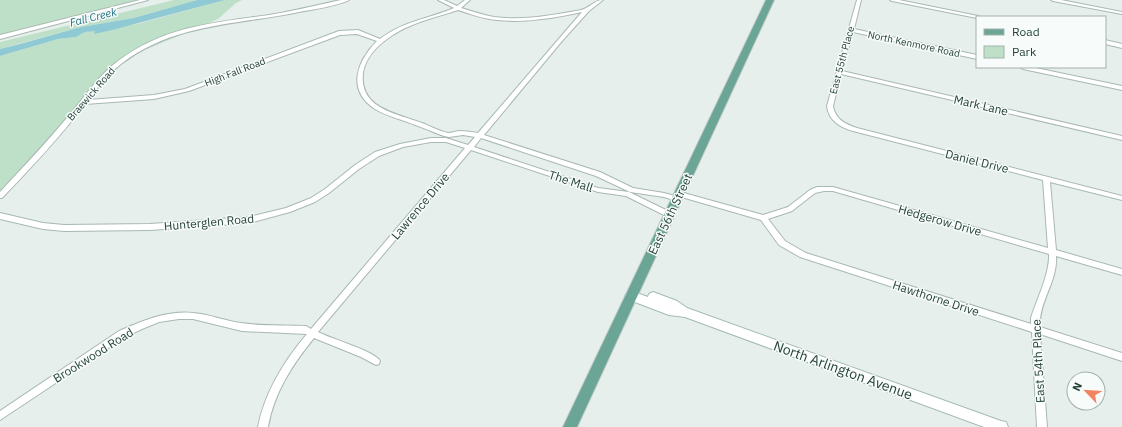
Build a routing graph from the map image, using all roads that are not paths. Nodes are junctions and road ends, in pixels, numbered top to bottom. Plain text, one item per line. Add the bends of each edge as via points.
1 (146, 0) edge
2 (347, 0) edge
3 (440, 0) edge
4 (468, 0) edge
5 (601, 0) edge
6 (770, 0) edge
7 (859, 0) edge
8 (892, 0) edge
9 (1053, 0) edge
10 (457, 9) junction
11 (587, 10) junction
12 (1122, 13) edge
13 (976, 17) edge
14 (851, 30) junction
15 (0, 37) edge
16 (381, 41) junction
17 (1106, 42) edge
18 (1122, 46) edge
19 (976, 57) edge
20 (1028, 68) edge
21 (839, 72) junction
22 (1122, 88) edge
23 (83, 102) junction
24 (835, 119) joint
25 (480, 136) junction
26 (448, 138) junction
27 (1122, 138) edge
28 (470, 148) junction
29 (1046, 178) junction
30 (628, 191) junction
31 (0, 196) edge
32 (642, 196) junction
33 (679, 196) junction
34 (1122, 198) edge
35 (670, 215) junction
36 (0, 216) edge
37 (763, 218) junction
38 (1052, 252) junction
39 (1122, 272) edge
40 (633, 293) junction
41 (1036, 329) junction
42 (314, 333) junction
43 (1122, 357) edge
44 (376, 361) dead end
45 (0, 416) edge
46 (263, 427) edge
47 (570, 427) edge
48 (1001, 427) edge
49 (1042, 427) edge

1 - 15 street
2 - 23 street, Braewick Road via 265,16 211,23 166,36 119,63
3 - 10 street
4 - 10 street
5 - 11 street, Lawrence Drive
6 - 33 main road, East 56th Street
7 - 14 street, East 55th Place
8 - 13 street
9 - 12 street
10 - 11 street via 480,16 512,20 535,19
10 - 16 street via 407,25
11 - 25 street, Lawrence Drive
14 - 19 street, North Kenmore Road
14 - 21 street, East 55th Place
16 - 23 street, High Fall Road via 358,32 335,33 187,90 154,97
16 - 26 street via 368,55 361,70 360,83 366,98 382,111
17 - 18 street
20 - 22 street
21 - 24 street, East 55th Place via 830,106
21 - 27 street, Mark Lane
23 - 31 street, Braewick Road
24 - 29 street, Daniel Drive via 855,130
25 - 26 street, The Mall via 463,133
25 - 28 street, Lawrence Drive
25 - 30 street, The Mall via 598,174
26 - 28 street, Hunterglen Road
26 - 36 street, Hunterglen Road via 419,141 386,150 364,161 327,191 308,202 276,214 247,220 150,227 69,229
28 - 30 street, The Mall via 598,190
28 - 42 street, Lawrence Drive
29 - 34 street, Daniel Drive
29 - 38 street, East 54th Place
30 - 32 street, The Mall
32 - 33 street, The Mall
32 - 35 street, The Mall
33 - 35 main road, East 56th Street
33 - 37 street, The Mall
35 - 40 main road, East 56th Street
37 - 38 street, Hedgerow Drive via 790,209 812,191 830,189
37 - 41 street, Hawthorne Drive via 780,242 803,256
38 - 39 street, Hedgerow Drive
38 - 41 street, East 54th Place via 1051,271 1035,318
40 - 47 main road, East 56th Street
40 - 48 main road, North Arlington Avenue via 670,310 685,312
41 - 43 street, Hawthorne Drive
41 - 49 street, East 54th Place
42 - 44 street, Brookwood Road
42 - 45 street, Brookwood Road via 303,329 272,330 242,327 193,316 159,319 132,329 109,342
42 - 46 street, Lawrence Drive via 296,353 278,382 268,404

